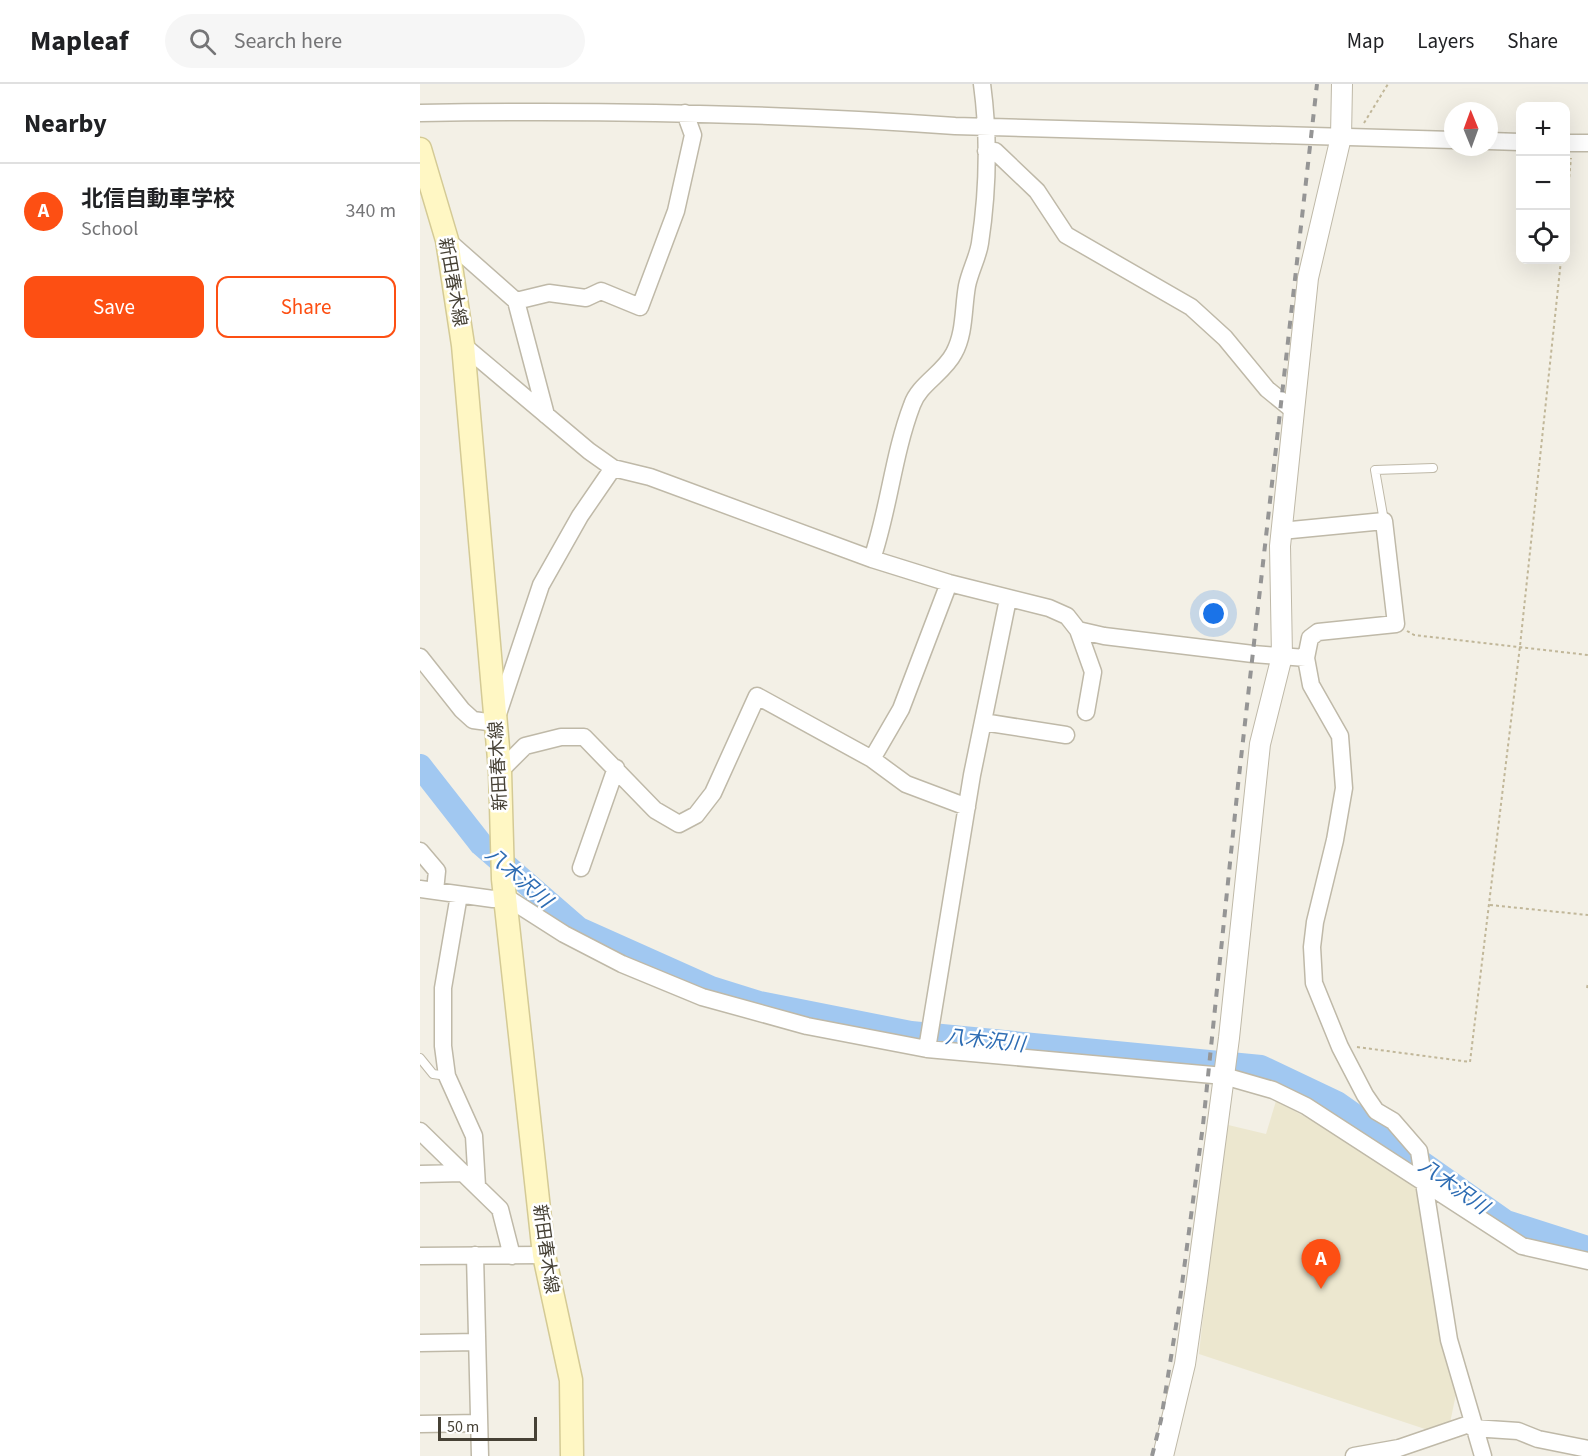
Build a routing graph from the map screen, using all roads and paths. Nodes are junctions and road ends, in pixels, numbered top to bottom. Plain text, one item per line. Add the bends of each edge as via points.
1 (982, 84) edge
2 (1342, 84) edge
3 (1388, 84) edge
4 (420, 113) edge
5 (685, 113) junction
6 (988, 127) junction
7 (1342, 131) junction
8 (1444, 139) edge
9 (1498, 141) edge
10 (1516, 142) edge
11 (1576, 143) edge
12 (420, 149) edge
13 (986, 151) junction
14 (1566, 210) edge
15 (447, 240) junction
16 (1561, 264) edge
17 (516, 301) junction
18 (463, 345) junction
19 (1294, 411) junction
20 (546, 415) junction
21 (613, 468) junction
22 (1433, 468) dead end
23 (1384, 521) junction
24 (1281, 531) junction
25 (872, 559) junction
26 (949, 583) junction
27 (1008, 599) junction
28 (1396, 624) junction
29 (1078, 630) junction
30 (1520, 646) junction
31 (1588, 655) edge
32 (1282, 656) junction
33 (420, 657) edge
34 (1306, 658) junction
35 (1086, 712) dead end
36 (983, 722) junction
37 (495, 723) junction
38 (1066, 735) dead end
39 (872, 759) junction
40 (616, 768) junction
41 (500, 771) junction
42 (967, 807) junction
43 (420, 851) edge
44 (580, 868) dead end
45 (504, 888) junction
46 (427, 890) edge
47 (459, 895) junction
48 (1490, 905) junction
49 (1588, 915) edge
50 (1588, 983) edge
51 (1587, 988) edge
52 (927, 1046) junction
53 (1340, 1047) junction
54 (420, 1058) edge
55 (447, 1076) junction
56 (1224, 1076) junction
57 (420, 1131) edge
58 (464, 1173) junction
59 (420, 1174) edge
60 (1423, 1181) junction
61 (477, 1186) junction
62 (475, 1255) junction
63 (544, 1255) junction
64 (420, 1256) edge
65 (512, 1256) junction
66 (1588, 1261) edge
67 (477, 1342) junction
68 (420, 1343) edge
69 (479, 1423) junction
70 (420, 1424) edge
71 (1473, 1425) junction
72 (1588, 1449) edge
73 (480, 1456) edge
74 (572, 1456) edge
75 (1163, 1456) edge
76 (1354, 1456) edge
77 (1484, 1456) edge

1 - 6 street
2 - 7 street
3 - 7 path via 1362,127
4 - 5 street
5 - 6 street
5 - 17 street via 693,135 676,211 640,306 601,291 585,298 549,293
6 - 7 street
6 - 13 street
7 - 8 street
7 - 19 street via 1308,278
9 - 10 street
11 - 14 path
12 - 15 main road, 新田春木線
13 - 19 street via 995,151 1037,191 1066,235 1198,312 1267,389
13 - 25 street via 980,244 967,285 959,339 944,367 914,401 903,429
15 - 17 street
15 - 18 main road, 新田春木線
16 - 30 path
17 - 20 street
18 - 20 street
18 - 37 main road, 新田春木線
19 - 24 street
20 - 21 street
21 - 25 street via 650,477
21 - 37 street via 541,585
22 - 23 lane via 1375,470
23 - 24 street
23 - 28 street
24 - 32 street
25 - 26 street
26 - 27 street
26 - 39 street via 901,709
27 - 29 street via 1049,608 1067,616
27 - 36 street
28 - 30 path via 1414,635
28 - 34 street via 1318,632 1310,638
29 - 32 street
29 - 35 street via 1093,672
30 - 31 path
30 - 48 path
32 - 34 street
32 - 56 street via 1260,744
33 - 37 street via 473,720
34 - 53 street via 1311,685 1336,728 1344,754 1344,788 1312,947 1314,983
36 - 38 street
36 - 42 street
37 - 41 main road, 新田春木線
39 - 40 street via 757,696 713,793 696,815 679,824 655,810
39 - 42 street via 906,784
40 - 41 street via 584,737 561,736 525,746
40 - 44 street
41 - 45 main road, 新田春木線
42 - 52 street
43 - 46 street via 437,871
45 - 47 street via 493,899
45 - 52 street via 564,934 702,997 807,1026
45 - 63 main road, 新田春木線
46 - 47 street
47 - 55 street via 443,988
48 - 49 path
48 - 53 path via 1470,1062
50 - 51 path
52 - 56 street
53 - 60 street via 1376,1111 1393,1121 1419,1151
54 - 55 lane via 433,1074
55 - 61 street via 474,1137
56 - 60 street via 1273,1089 1306,1106
56 - 75 street via 1185,1364
57 - 58 street
58 - 59 street
58 - 61 street
60 - 66 street via 1522,1246
60 - 71 street via 1449,1340
61 - 65 street via 500,1209
62 - 64 street
62 - 65 street
62 - 67 street
63 - 65 street
63 - 74 main road, 新田春木線 via 571,1380
67 - 68 street
67 - 69 street
69 - 70 street
69 - 73 street
71 - 72 street via 1518,1431
71 - 76 street via 1399,1448
71 - 77 street

